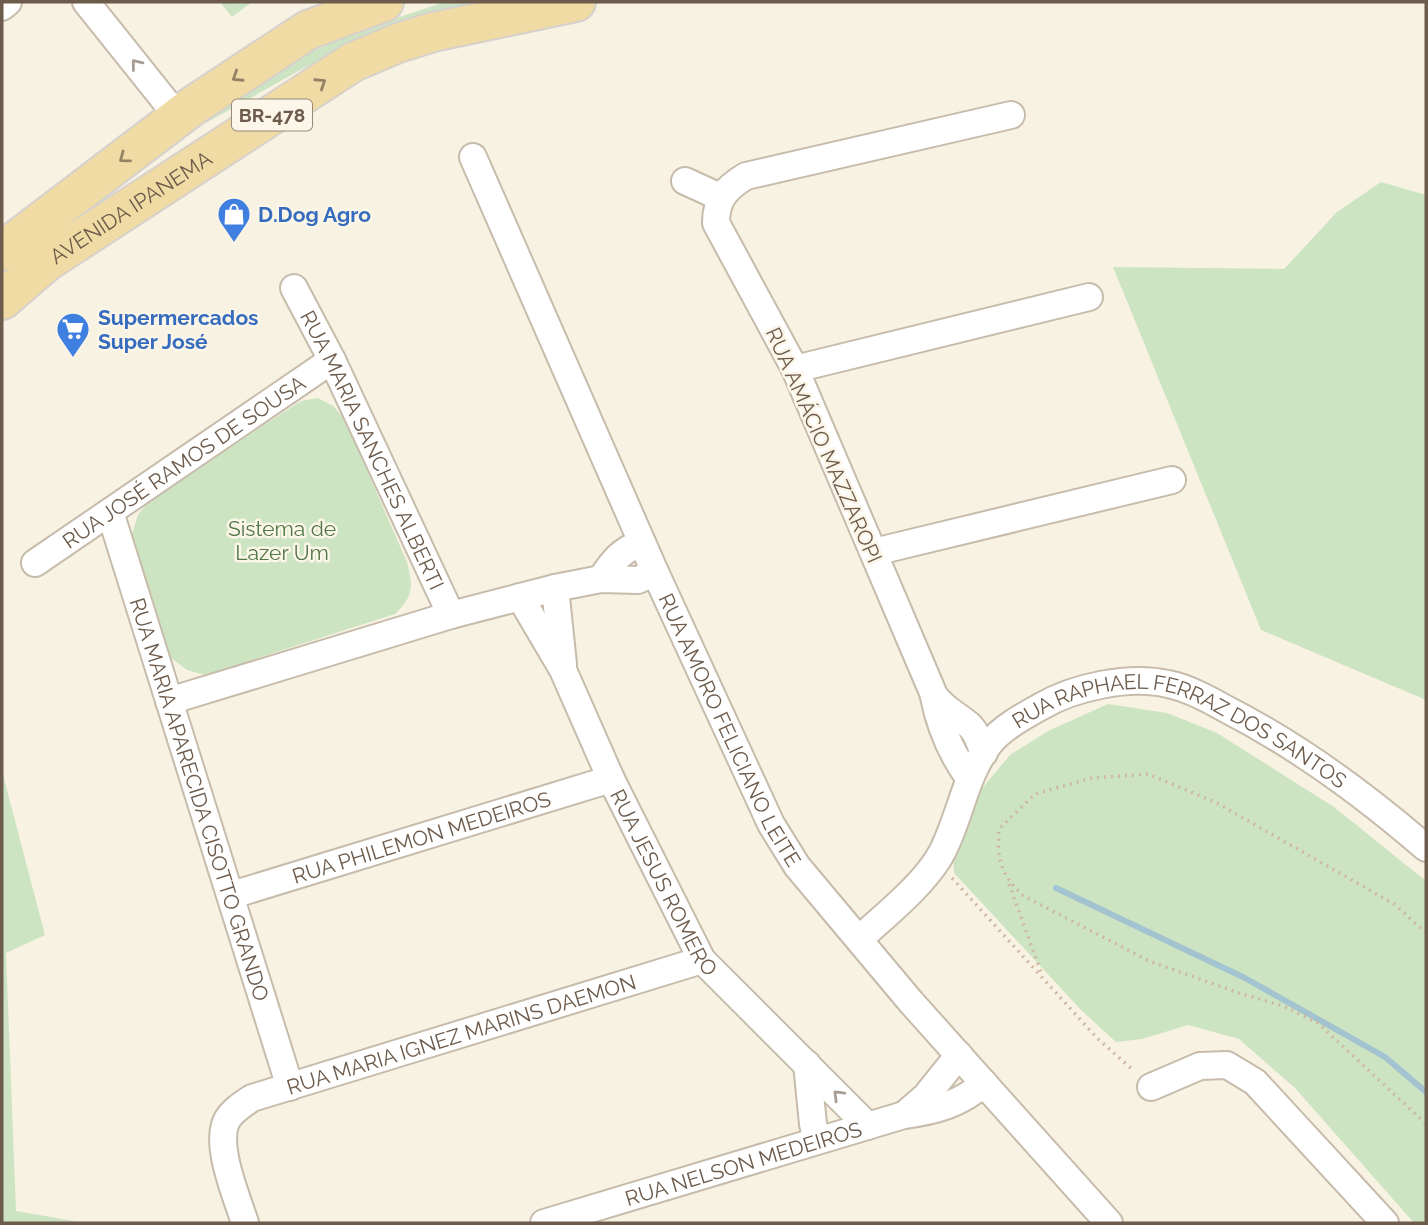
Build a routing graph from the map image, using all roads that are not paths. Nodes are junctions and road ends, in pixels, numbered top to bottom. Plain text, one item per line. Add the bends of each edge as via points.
1 (8, 2) edge
2 (86, 2) edge
3 (576, 2) edge
4 (368, 4) edge
5 (2, 7) edge
6 (1011, 115) dead end
7 (178, 117) junction
8 (473, 157) dead end
9 (685, 181) dead end
10 (720, 197) junction
11 (2, 251) edge
12 (46, 262) junction
13 (294, 288) dead end
14 (1089, 298) dead end
15 (2, 300) edge
16 (332, 360) junction
17 (795, 369) junction
18 (1171, 480) dead end
19 (110, 512) junction
20 (642, 543) junction
21 (874, 552) junction
22 (36, 563) dead end
23 (655, 572) junction
24 (601, 579) junction
25 (555, 588) junction
26 (520, 597) junction
27 (451, 615) junction
28 (563, 670) junction
29 (934, 695) junction
30 (169, 701) junction
31 (980, 743) junction
32 (969, 778) junction
33 (611, 779) junction
34 (1426, 848) edge
35 (232, 895) junction
36 (859, 939) junction
37 (702, 960) junction
38 (959, 1055) junction
39 (807, 1064) junction
40 (984, 1083) junction
41 (290, 1087) junction
42 (1151, 1087) road end
43 (904, 1115) junction
44 (868, 1126) junction
45 (817, 1140) junction
46 (1107, 1222) edge
47 (245, 1223) edge
48 (544, 1223) edge
49 (1385, 1223) edge

1 - 5 street
7 -> 2 street
12 -> 3 main road, AVENIDA IPANEMA / BR-478 via 353,62 433,32
4 -> 7 main road, AVENIDA IPANEMA / BR-478 via 308,30
6 - 10 street via 746,176
7 -> 11 main road, AVENIDA IPANEMA / BR-478
7 - 12 main road via 167,155 63,238
8 - 20 street, RUA AMORO FELICIANO LEITE
9 - 10 street
10 - 17 street, RUA AMÁCIO MAZZAROPI via 716,223
12 - 15 main road, AVENIDA IPANEMA / BR-478
13 - 16 street, RUA MARIA SANCHES ALBERTI
14 - 17 street
16 - 19 street, RUA JOSÉ RAMOS DE SOUSA
16 - 27 street, RUA MARIA SANCHES ALBERTI
17 - 21 street, RUA AMÁCIO MAZZAROPI
18 - 21 street
19 - 22 street, RUA JOSÉ RAMOS DE SOUSA
19 - 30 street, RUA MARIA APARECIDA CISOTTO GRANDO
20 - 23 street, RUA AMORO FELICIANO LEITE
20 - 24 street via 614,559
21 - 29 street, RUA AMÁCIO MAZZAROPI
23 - 24 street via 638,580
23 - 36 street, RUA AMORO FELICIANO LEITE via 771,824 797,866
24 - 25 street
25 - 26 street
25 - 28 street, RUA JESUS ROMERO
26 - 27 street
26 - 28 street, RUA JESUS ROMERO
27 - 30 street
28 - 33 street, RUA JESUS ROMERO
29 - 31 street, RUA AMÁCIO MAZZAROPI via 969,725
29 - 32 street, RUA AMÁCIO MAZZAROPI via 940,723
30 - 35 street, RUA MARIA APARECIDA CISOTTO GRANDO
31 - 32 street, RUA RAPHAEL FERRAZ DOS SANTOS
31 - 34 street, RUA RAPHAEL FERRAZ DOS SANTOS via 990,743 1014,722 1056,697 1128,681 1167,683 1256,724 1384,813
32 - 36 street, RUA RAPHAEL FERRAZ DOS SANTOS via 937,862
33 - 35 street, RUA PHILEMON MEDEIROS
33 - 37 street, RUA JESUS ROMERO
35 - 41 street, RUA MARIA APARECIDA CISOTTO GRANDO
36 - 38 street, RUA AMORO FELICIANO LEITE
37 - 39 street, RUA JESUS ROMERO
37 - 41 street, RUA MARIA IGNEZ MARINS DAEMON
38 - 40 street, RUA AMORO FELICIANO LEITE
38 - 43 street, RUA NELSON MEDEIROS
44 -> 39 street, RUA JESUS ROMERO
39 - 45 street
40 - 43 street, RUA NELSON MEDEIROS via 953,1104
40 - 46 street, RUA AMORO FELICIANO LEITE
41 - 47 street, RUA MARIA IGNEZ MARINS DAEMON via 252,1098 228,1119 222,1136
42 - 49 street via 1200,1066 1227,1065 1255,1082
43 - 44 street, RUA NELSON MEDEIROS
44 - 45 street, RUA NELSON MEDEIROS
45 - 48 street, RUA NELSON MEDEIROS

